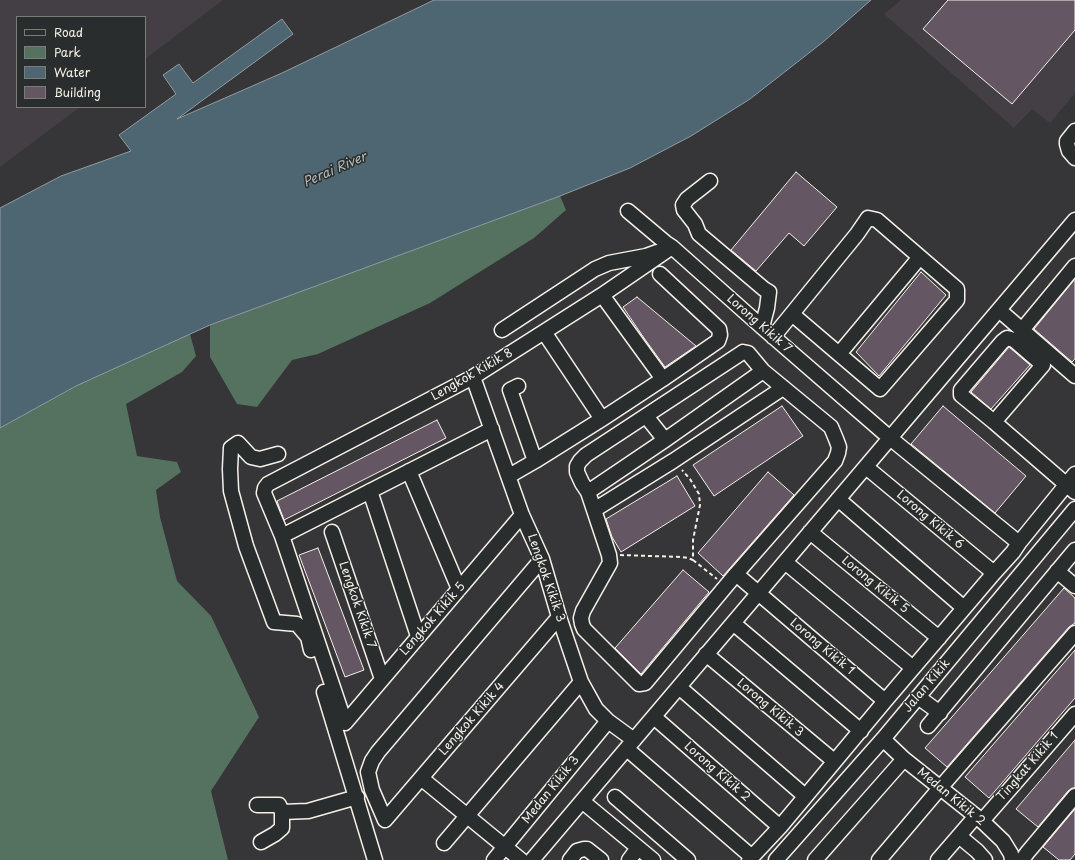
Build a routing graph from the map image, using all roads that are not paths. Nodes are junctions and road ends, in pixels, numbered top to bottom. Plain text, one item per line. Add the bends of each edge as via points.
1 (1075, 131) edge
2 (1075, 158) edge
3 (710, 181) dead end
4 (628, 212) dead end
5 (1075, 220) edge
6 (669, 245) junction
7 (920, 257) junction
8 (1075, 266) edge
9 (660, 274) dead end
10 (602, 295) junction
11 (999, 310) junction
12 (792, 314) junction
13 (762, 327) junction
14 (502, 330) dead end
15 (1022, 330) junction
16 (544, 332) junction
17 (773, 337) junction
18 (840, 354) junction
19 (763, 371) junction
20 (1074, 372) edge
21 (473, 377) junction
22 (663, 379) junction
23 (518, 386) dead end
24 (783, 388) junction
25 (646, 416) junction
26 (602, 419) junction
27 (994, 422) junction
28 (492, 429) junction
29 (890, 438) junction
30 (662, 442) junction
31 (278, 454) dead end
32 (535, 461) junction
33 (673, 461) junction
34 (866, 467) junction
35 (409, 471) junction
36 (508, 476) junction
37 (1072, 483) edge
38 (370, 491) junction
39 (588, 492) junction
40 (838, 499) junction
41 (594, 510) junction
42 (522, 515) junction
43 (1072, 518) edge
44 (332, 532) dead end
45 (810, 532) junction
46 (282, 536) junction
47 (1019, 543) junction
48 (1075, 550) edge
49 (542, 559) junction
50 (785, 562) junction
51 (1057, 571) junction
52 (994, 573) junction
53 (736, 574) junction
54 (1075, 586) edge
55 (459, 589) junction
56 (758, 594) junction
57 (964, 608) junction
58 (559, 617) junction
59 (733, 623) junction
60 (1075, 633) edge
61 (418, 636) junction
62 (939, 638) junction
63 (706, 654) junction
64 (913, 668) junction
65 (382, 678) junction
66 (581, 682) junction
67 (679, 687) junction
68 (918, 697) junction
69 (885, 700) junction
70 (940, 713) junction
71 (1075, 714) edge
72 (654, 717) junction
73 (608, 721) junction
74 (928, 726) dead end
75 (861, 731) junction
76 (883, 739) junction
77 (630, 744) junction
78 (904, 759) junction
79 (834, 761) junction
80 (421, 778) junction
81 (940, 788) junction
82 (806, 796) junction
83 (1075, 796) edge
84 (357, 797) junction
85 (615, 797) dead end
86 (582, 801) junction
87 (257, 805) dead end
88 (282, 812) junction
89 (467, 816) junction
90 (979, 818) junction
91 (780, 827) junction
92 (959, 836) junction
93 (662, 837) junction
94 (261, 842) dead end
95 (444, 843) dead end
96 (505, 847) junction
97 (644, 855) edge
98 (751, 858) edge
99 (375, 860) edge
100 (494, 860) edge
101 (521, 860) edge
102 (532, 860) edge
103 (570, 860) edge
104 (601, 860) edge
105 (629, 860) edge
106 (688, 860) edge
107 (776, 860) edge
108 (815, 860) edge
109 (879, 860) edge
110 (938, 860) edge
111 (984, 860) edge
112 (1012, 860) edge
113 (1022, 860) edge

1 - 2 street via 1067,141 1069,151
3 - 13 street via 687,199 683,205 684,210 699,234 769,292
4 - 6 street, Lorong Kikik 7
5 - 11 street
6 - 10 street, Lengkok Kikik 8
6 - 13 street, Lorong Kikik 7
6 - 14 street via 646,256 609,263 595,269
7 - 12 street via 877,220 868,218
7 - 18 street
7 - 18 street via 957,289 957,300 880,389
8 - 15 street
9 - 22 street via 719,329 720,335 718,341
10 - 16 street, Lengkok Kikik 8
10 - 22 street
11 - 15 street
11 - 29 street
12 - 17 street
12 - 18 street
13 - 17 street, Lorong Kikik 7
15 - 20 street
16 - 21 street, Lengkok Kikik 8
16 - 26 street
17 - 29 street, Lorong Kikik 7
19 - 24 street
19 - 25 street via 748,353 743,352
19 - 30 street
21 - 28 street, Lengkok Kikik 3
21 - 46 street, Lengkok Kikik 8 via 268,484 264,493
22 - 26 street
23 - 32 street via 510,390
24 - 33 street
24 - 53 street via 830,427 839,447 838,453 835,461
25 - 30 street
25 - 39 street via 580,461 577,472
26 - 32 street
27 - 27 street via 961,395 961,390 1007,338 1014,340 1044,365
27 - 37 street
28 - 35 street
28 - 36 street, Lengkok Kikik 3
29 - 34 street
29 - 47 street, Lorong Kikik 7
30 - 33 street
30 - 39 street
31 - 84 street via 260,459 251,457 238,443 231,448 231,491 246,546 274,622 297,624 308,637
32 - 36 street
33 - 41 street
34 - 40 street
34 - 52 street, Lorong Kikik 6
35 - 38 street
35 - 55 street
36 - 42 street, Lengkok Kikik 3
37 - 47 street
38 - 46 street
38 - 61 street
39 - 41 street
40 - 45 street
40 - 57 street
41 - 53 street via 610,563 583,611 582,624 584,629 640,684 645,683
42 - 49 street, Lengkok Kikik 3
42 - 55 street, Lengkok Kikik 5
43 - 68 street, Jalan Kikik
44 - 65 street, Lengkok Kikik 7
45 - 50 street
45 - 62 street, Lorong Kikik 5
46 - 65 street, Lengkok Kikik 5 via 344,723
47 - 52 street
48 - 51 street
49 - 58 street, Lengkok Kikik 3
49 - 80 street, Lengkok Kikik 4 via 372,761 368,772 372,790 385,820
50 - 56 street
50 - 64 street
51 - 54 street
51 - 70 street
52 - 57 street
53 - 56 street, Lorong Kikik 1
55 - 61 street, Lengkok Kikik 5
56 - 59 street
56 - 69 street, Lorong Kikik 1
57 - 62 street
58 - 66 street, Lengkok Kikik 3
58 - 80 street, Lengkok Kikik 4
59 - 63 street
59 - 75 street
60 - 81 street
61 - 65 street, Lengkok Kikik 5
62 - 64 street
63 - 67 street
63 - 79 street, Lorong Kikik 3
64 - 69 street
66 - 73 street, Lengkok Kikik 3 via 596,709
66 - 89 street
67 - 72 street
67 - 82 street
68 - 70 street
68 - 76 street, Jalan Kikik
69 - 75 street
70 - 74 street
71 - 90 street, Tingkat Kikik 1
72 - 77 street
72 - 91 street, Lorong Kikik 2
73 - 77 street, Lengkok Kikik 3
73 - 96 street, Medan Kikik 3
75 - 79 street
76 - 78 street, Medan Kikik 2
76 - 107 street, Jalan Kikik
77 - 86 street
77 - 98 street, Lengkok Kikik 3
78 - 81 street, Medan Kikik 2
78 - 108 street
79 - 82 street
80 - 89 street
81 - 90 street, Medan Kikik 2
81 - 109 street
82 - 91 street
83 - 113 street
84 - 88 street via 308,811
84 - 99 street
85 - 93 street
86 - 97 street
86 - 102 street
87 - 88 street via 278,805
88 - 94 street via 282,828
89 - 95 street
89 - 96 street
90 - 92 street, Tingkat Kikik 1
90 - 112 street, Medan Kikik 2 via 1003,841
91 - 98 street
92 - 110 street, Tingkat Kikik 1
92 - 111 street, Medan Kikik 2
93 - 97 street
93 - 106 street
96 - 100 street, Medan Kikik 3
96 - 101 street
97 - 105 street
103 - 104 street via 577,851 587,849

